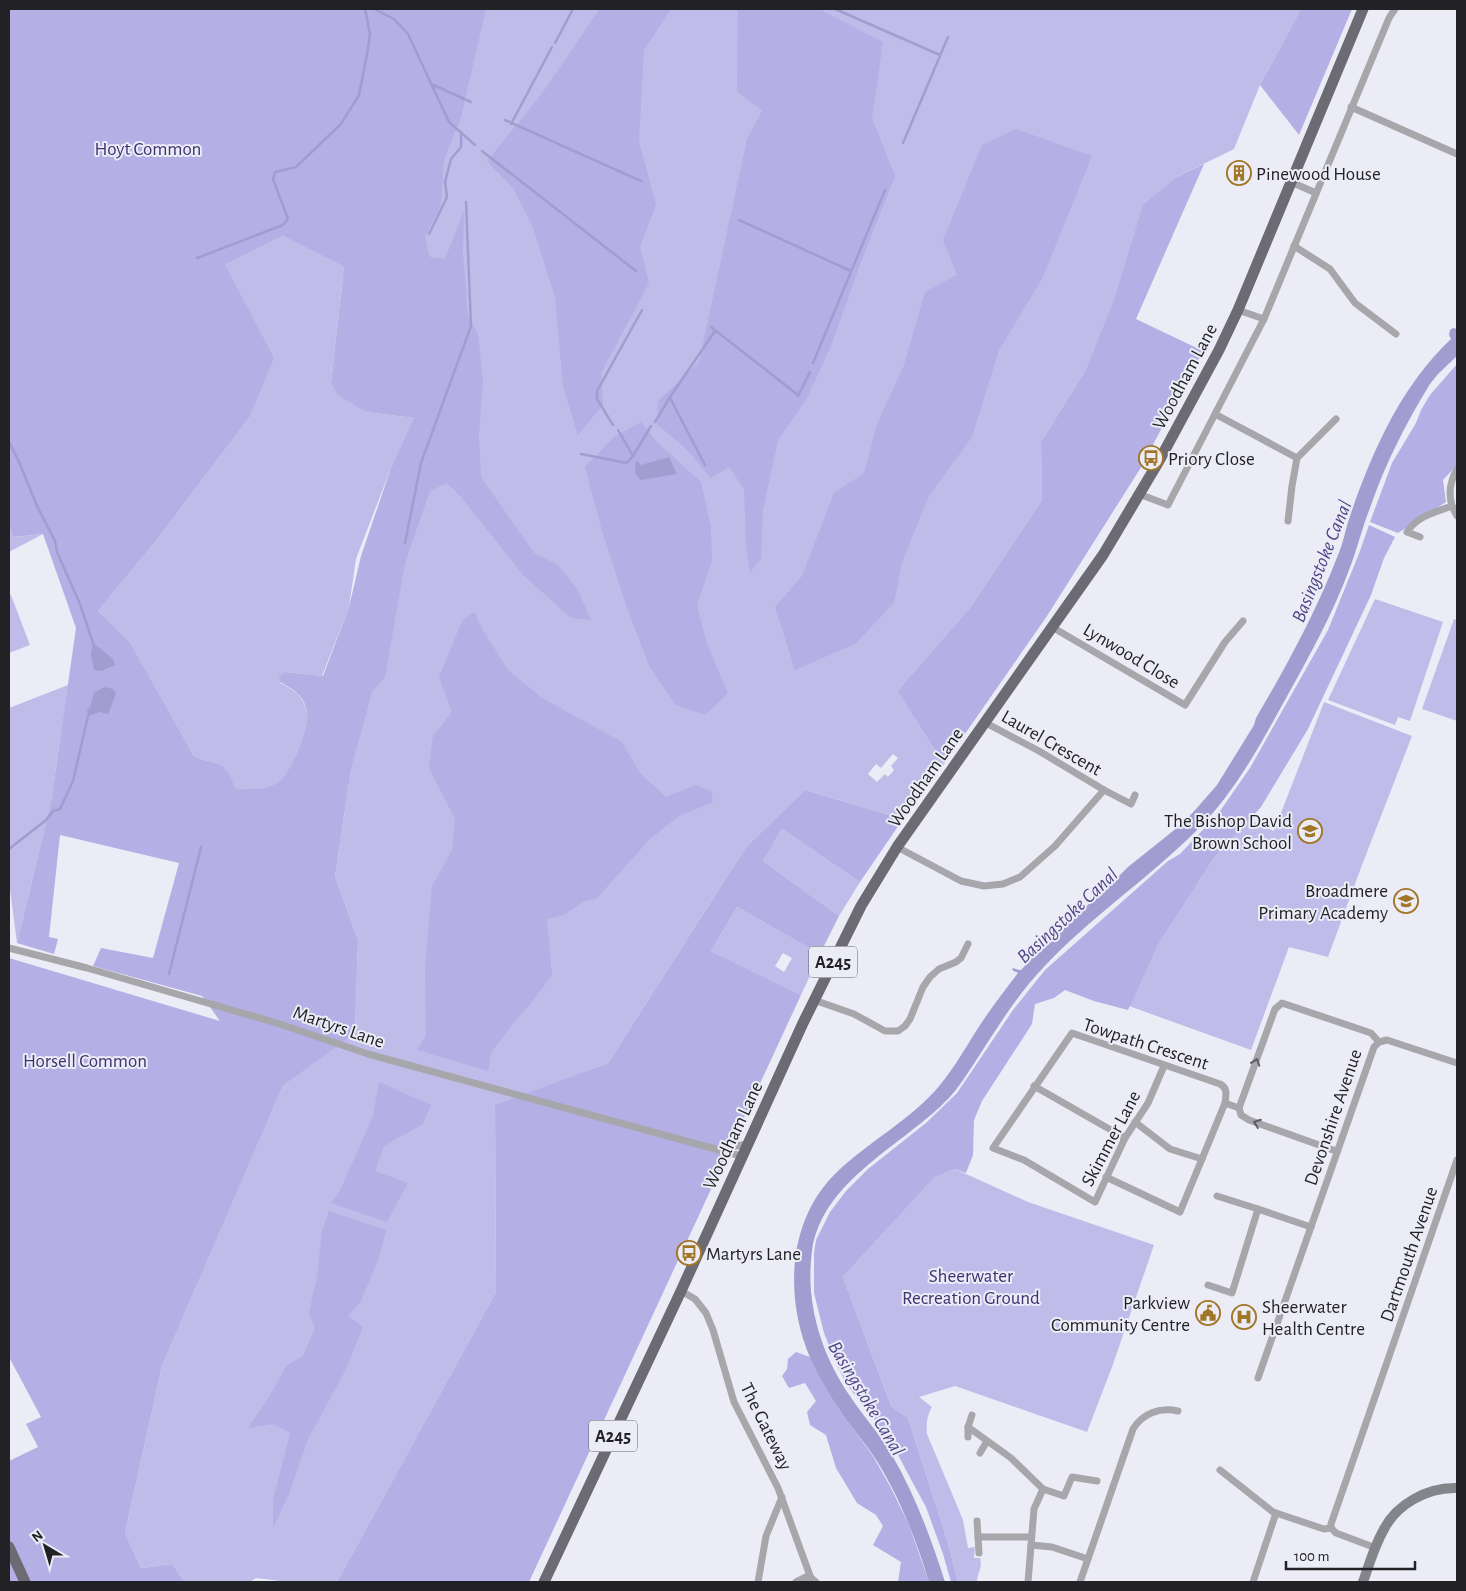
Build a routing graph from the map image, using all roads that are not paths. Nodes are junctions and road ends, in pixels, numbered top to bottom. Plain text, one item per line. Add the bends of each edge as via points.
1 (1363, 9) edge
2 (1395, 9) edge
3 (1351, 108) junction
4 (1457, 154) edge
5 (1291, 182) junction
6 (1316, 193) junction
7 (1294, 246) junction
8 (1238, 310) junction
9 (1264, 319) junction
10 (1396, 334) dead end
11 (1216, 414) junction
12 (1336, 418) dead end
13 (1298, 458) junction
14 (1457, 469) edge
15 (1139, 494) junction
16 (1452, 506) junction
17 (1457, 516) edge
18 (1288, 521) dead end
19 (1420, 537) dead end
20 (1243, 620) dead end
21 (1052, 627) junction
22 (984, 722) junction
23 (1104, 790) junction
24 (1135, 795) dead end
25 (897, 848) junction
26 (968, 944) dead end
27 (9, 948) edge
28 (814, 1000) junction
29 (1379, 1042) junction
30 (1457, 1063) edge
31 (1164, 1066) junction
32 (1034, 1086) junction
33 (1225, 1103) junction
34 (1239, 1108) junction
35 (1135, 1122) junction
36 (1125, 1138) junction
37 (747, 1144) junction
38 (993, 1148) joint
39 (716, 1150) junction
40 (1336, 1151) junction
41 (742, 1156) junction
42 (1202, 1159) junction
43 (1457, 1160) edge
44 (1106, 1177) junction
45 (1217, 1196) dead end
46 (1258, 1209) junction
47 (1312, 1227) junction
48 (1208, 1285) dead end
49 (682, 1290) junction
50 (1258, 1378) dead end
51 (1178, 1411) dead end
52 (972, 1415) dead end
53 (968, 1427) junction
54 (968, 1437) dead end
55 (987, 1441) junction
56 (980, 1453) dead end
57 (1220, 1470) dead end
58 (1097, 1481) dead end
59 (1457, 1488) edge
60 (1043, 1489) junction
61 (782, 1497) junction
62 (1275, 1512) junction
63 (977, 1521) dead end
64 (1331, 1528) junction
65 (978, 1536) junction
66 (1031, 1541) junction
67 (9, 1547) edge
68 (1376, 1548) junction
69 (979, 1553) dead end
70 (1088, 1559) junction
71 (814, 1580) edge
72 (25, 1582) edge
73 (544, 1582) edge
74 (758, 1582) edge
75 (796, 1582) edge
76 (1028, 1582) edge
77 (1080, 1582) edge
78 (1253, 1582) edge
79 (1363, 1582) edge

1 - 5 main road, Woodham Lane / A245
2 - 3 street
3 - 4 street
3 - 6 street
5 - 6 street
5 - 8 main road, Woodham Lane / A245
6 - 7 street
7 - 9 street
7 - 10 street via 1330,269 1356,303
8 - 9 street
8 - 15 main road, Woodham Lane / A245
9 - 11 street
11 - 13 street
11 - 15 street via 1168,505
12 - 13 street
13 - 18 street
14 - 16 street via 1450,485
15 - 21 main road, Woodham Lane / A245 via 1103,555
16 - 17 street
16 - 19 street via 1420,518 1410,527 1407,532
20 - 21 street, Lynwood Close via 1185,705
21 - 22 main road, Woodham Lane / A245
22 - 23 street, Laurel Crescent
22 - 25 main road, Woodham Lane / A245
23 - 24 street, Laurel Crescent via 1131,804
23 - 25 street, Laurel Crescent via 1055,846 1020,877 1003,884 984,886 961,881
25 - 28 main road, Woodham Lane / A245 via 861,906
26 - 28 street via 962,958 930,977 910,1019 898,1030 885,1031 854,1014
27 - 39 street, Martyrs Lane via 280,1024 368,1054
28 - 37 main road, Woodham Lane / A245
29 - 30 street, Devonshire Avenue via 1387,1040
34 -> 29 street via 1275,1009 1282,1003 1371,1033
29 - 40 street, Devonshire Avenue via 1374,1047
31 - 32 street, Towpath Crescent via 1072,1033
31 - 33 street, Towpath Crescent via 1224,1086
31 - 35 street, Skimmer Lane via 1148,1103
32 - 36 street
32 - 38 street, Towpath Crescent
33 - 34 street
33 - 42 street
40 -> 34 street via 1244,1118
35 - 36 street, Skimmer Lane
35 - 42 street via 1170,1149
36 - 44 street, Skimmer Lane
37 - 39 street, Martyrs Lane
37 - 41 main road, Woodham Lane / A245
38 - 44 street, Skimmer Lane via 1024,1160 1095,1202
39 - 41 street, Martyrs Lane
40 - 47 street, Devonshire Avenue
41 - 49 main road, Woodham Lane / A245
42 - 44 street via 1180,1212
43 - 64 street, Dartmouth Avenue
45 - 46 street
46 - 47 street
46 - 48 street via 1232,1292
47 - 50 street, Devonshire Avenue
49 - 61 street, The Gateway via 706,1313 734,1402
49 - 73 main road, Woodham Lane / A245
51 - 70 street via 1156,1411 1142,1418 1133,1429
52 - 53 street
53 - 54 street
53 - 55 street
55 - 56 street
55 - 60 street via 1011,1458
57 - 62 street
58 - 60 street via 1072,1477 1064,1496
59 - 68 street via 1428,1492 1411,1501 1388,1522
60 - 66 street via 1034,1510
61 - 71 street, The Gateway
61 - 74 street via 766,1536
62 - 64 street via 1324,1529
62 - 78 street
63 - 65 street
64 - 68 street via 1336,1533
65 - 66 street
65 - 69 street
66 - 70 street
66 - 76 street
67 - 72 main road
68 - 79 street
70 - 77 street
71 - 75 street via 806,1577

